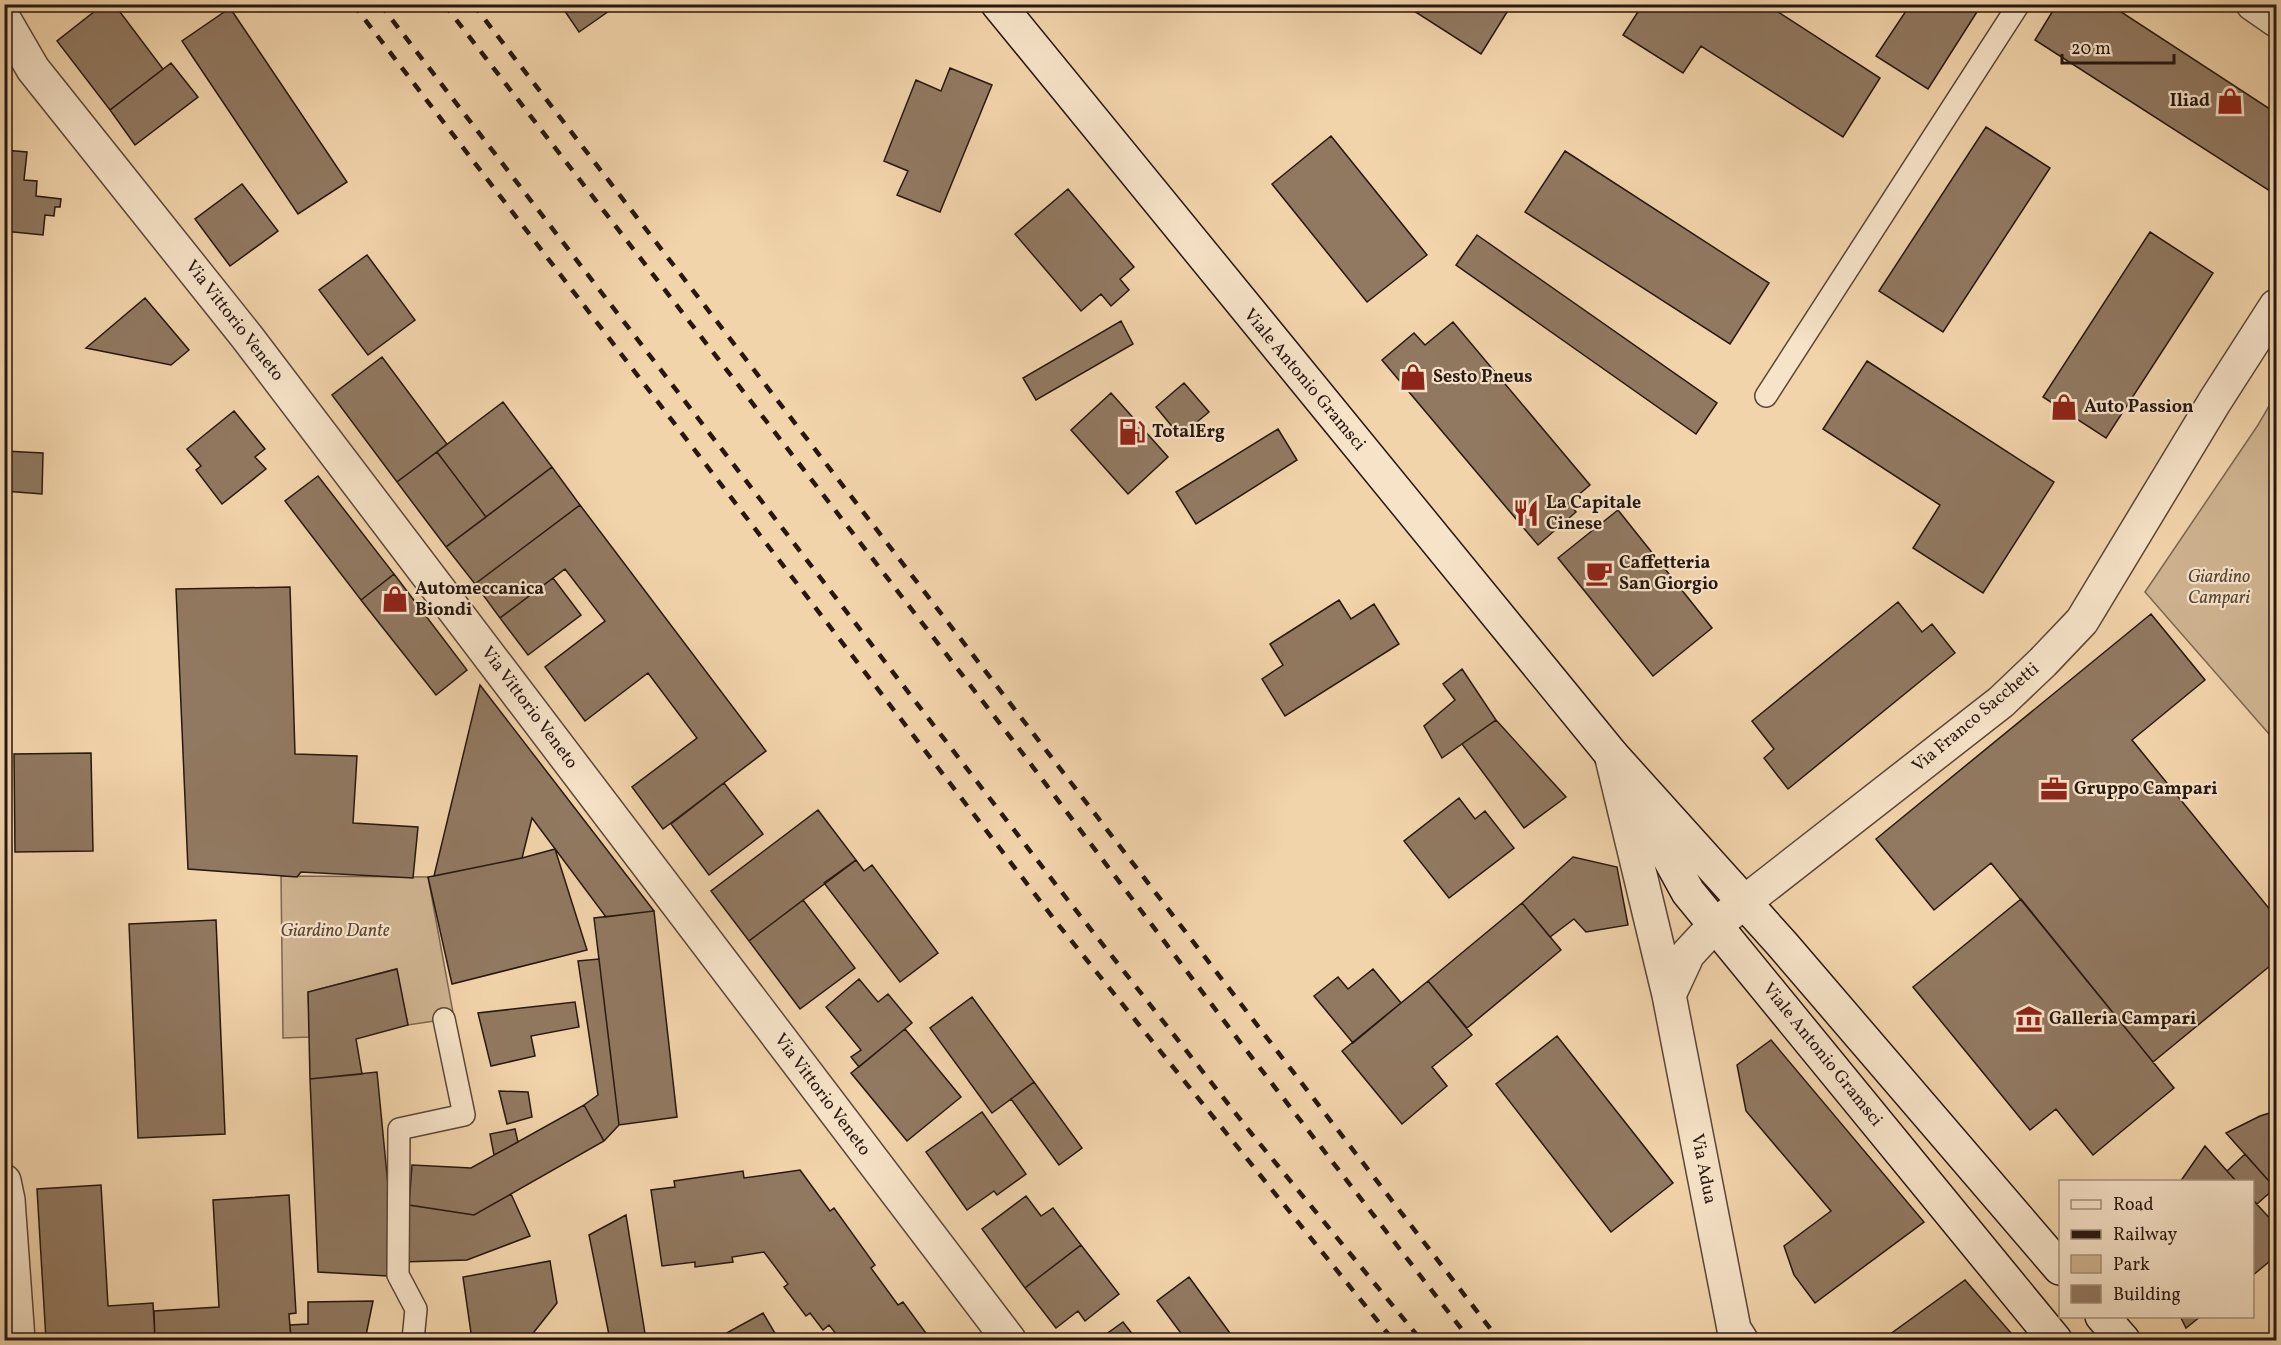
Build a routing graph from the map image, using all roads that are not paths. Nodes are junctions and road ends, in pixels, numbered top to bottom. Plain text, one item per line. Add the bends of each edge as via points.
1 (998, 4) edge
2 (2019, 4) edge
3 (2253, 4) edge
4 (4, 19) edge
5 (2277, 20) edge
6 (2277, 306) edge
7 (1766, 396) dead end
8 (1611, 754) junction
9 (1746, 903) junction
10 (1714, 926) junction
11 (1669, 995) junction
12 (444, 1019) dead end
13 (4, 1181) edge
14 (2059, 1266) edge
15 (2103, 1318) edge
16 (1736, 1337) edge
17 (18, 1341) edge
18 (413, 1341) edge
19 (1009, 1341) edge
20 (2055, 1341) edge
21 (2123, 1341) edge

1 - 8 street, Viale Antonio Gramsci
2 - 7 lane
3 - 5 street
4 - 19 street, Via Vittorio Veneto via 33,69 247,337
6 - 9 street, Via Franco Sacchetti via 2082,621 2001,702
8 - 9 street, Viale Antonio Gramsci
8 - 10 street, Viale Antonio Gramsci via 1688,892
8 - 11 street, Via Adua
9 - 10 street, Via Franco Sacchetti
9 - 14 street, Viale Antonio Gramsci
10 - 11 street via 1688,954
10 - 20 street, Viale Antonio Gramsci
11 - 16 street, Via Adua
12 - 18 lane via 464,1115 399,1129 398,1275 416,1309
13 - 17 street
15 - 21 street

